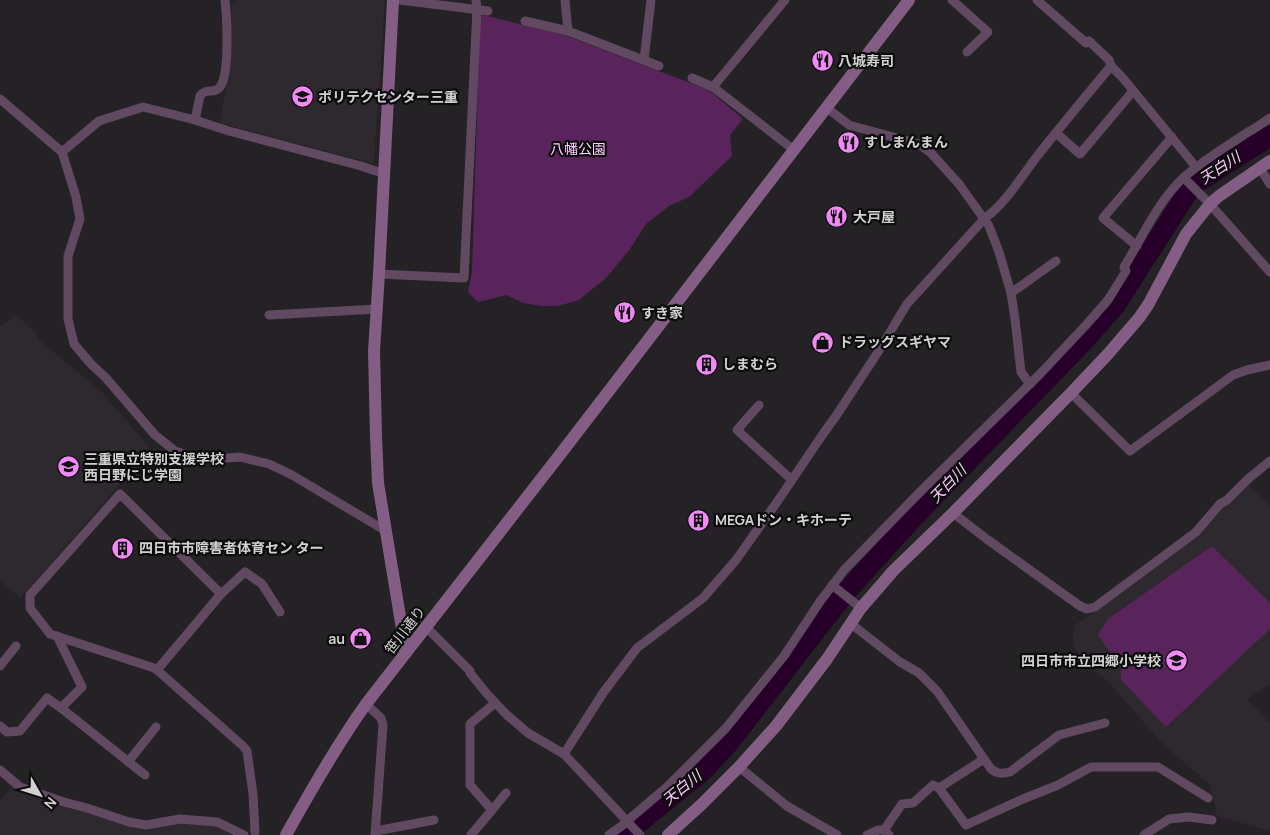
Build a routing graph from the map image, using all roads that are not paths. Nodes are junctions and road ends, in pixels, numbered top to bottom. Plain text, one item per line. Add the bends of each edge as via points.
1 (225, 0) edge
2 (393, 0) edge
3 (400, 0) edge
4 (565, 0) edge
5 (651, 0) edge
6 (785, 0) edge
7 (909, 0) edge
8 (952, 0) edge
9 (1037, 0) edge
10 (476, 5) edge
11 (488, 11) dead end
12 (526, 21) dead end
13 (568, 32) junction
14 (967, 52) dead end
15 (644, 60) junction
16 (659, 66) dead end
17 (1111, 66) junction
18 (692, 78) dead end
19 (713, 87) junction
20 (1133, 91) junction
21 (0, 99) edge
22 (827, 108) junction
23 (1270, 118) edge
24 (195, 120) junction
25 (1056, 133) junction
26 (1172, 137) junction
27 (794, 150) junction
28 (62, 152) junction
29 (1265, 165) edge
30 (1196, 167) junction
31 (385, 174) junction
32 (1185, 179) junction
33 (1270, 184) edge
34 (1208, 202) junction
35 (984, 219) junction
36 (1137, 246) junction
37 (1056, 261) dead end
38 (1270, 272) edge
39 (380, 274) junction
40 (1011, 293) junction
41 (377, 309) junction
42 (270, 315) dead end
43 (1270, 365) edge
44 (1030, 384) junction
45 (1072, 393) junction
46 (759, 405) dead end
47 (1270, 461) edge
48 (792, 480) junction
49 (953, 513) junction
50 (386, 531) junction
51 (833, 586) junction
52 (221, 594) junction
53 (860, 606) junction
54 (280, 612) dead end
55 (850, 623) junction
56 (426, 627) junction
57 (57, 636) junction
58 (16, 646) dead end
59 (406, 653) junction
60 (0, 666) edge
61 (157, 670) junction
62 (495, 703) junction
63 (366, 704) junction
64 (61, 708) junction
65 (1105, 723) dead end
66 (0, 726) edge
67 (156, 727) dead end
68 (564, 754) junction
69 (984, 759) junction
70 (128, 762) junction
71 (739, 767) junction
72 (0, 770) edge
73 (145, 775) dead end
74 (939, 788) junction
75 (506, 792) dead end
76 (1208, 798) dead end
77 (492, 810) junction
78 (434, 820) dead end
79 (1212, 820) dead end
80 (628, 822) junction
81 (375, 833) edge
82 (886, 833) edge
83 (252, 834) edge
84 (287, 835) edge
85 (471, 835) edge
86 (609, 835) edge
87 (640, 835) edge
88 (668, 835) edge
89 (837, 835) edge
90 (867, 835) edge
91 (1144, 835) edge

1 - 24 street via 228,31 225,72 218,89 202,93
2 - 31 street
3 - 10 street
4 - 13 street
5 - 15 street
6 - 19 street
7 - 22 street, 笹川通り
8 - 14 street via 988,32
9 - 17 street via 1086,43 1089,41
10 - 11 street
10 - 39 street via 464,278
12 - 13 street
13 - 15 street
15 - 16 street
17 - 20 street
17 - 25 street
18 - 19 street
19 - 27 street
20 - 25 street via 1080,154
20 - 26 street
21 - 28 street
22 - 27 street, 笹川通り
22 - 35 street via 849,125 919,144 959,184
23 - 30 street
24 - 28 street via 143,107 98,120
24 - 31 street
25 - 35 street via 1022,179
26 - 30 street
26 - 36 street via 1103,218
27 - 56 street, 笹川通り
28 - 50 street via 80,219 68,256 68,319 74,344 91,364 155,435 175,451 204,460 240,458 269,464
29 - 33 street
29 - 34 street
30 - 32 street
31 - 39 street
32 - 34 street
32 - 36 street via 1160,205
34 - 38 street
34 - 45 street via 1186,234 1139,318
35 - 40 street via 1000,252
35 - 48 street via 907,304
36 - 44 street via 1108,300
37 - 40 street
39 - 41 street
40 - 44 street via 1021,372
41 - 42 street
41 - 50 street via 374,351 376,436 378,483
43 - 45 street via 1233,375 1130,451
44 - 51 street via 919,493
45 - 49 street
46 - 48 street via 737,430
47 - 49 street via 1220,504 1196,532 1095,607 1087,609
48 - 68 street via 736,560 703,598 637,648
49 - 53 street
50 - 59 street
51 - 53 street
51 - 80 street via 784,656 726,728
52 - 54 street via 245,572 262,584
52 - 57 street via 120,494 30,595 30,608 50,634
52 - 61 street
53 - 55 street
55 - 69 street via 937,690
55 - 71 street via 799,697
56 - 59 street, 笹川通り
56 - 62 street via 463,663
57 - 61 street
57 - 64 street via 82,687
58 - 60 street
59 - 63 street, 笹川通り
61 - 83 street via 247,751 253,794
62 - 68 street via 528,733
62 - 77 street via 470,724 470,785
63 - 81 street via 383,725
63 - 84 street, 笹川通り via 333,753
64 - 66 street via 47,698 20,731 7,732
64 - 70 street
65 - 69 street via 1059,735 1010,772 996,773
67 - 70 street
68 - 80 street
69 - 74 street
70 - 73 street
71 - 88 street
71 - 89 street via 787,806
72 - 83 street via 20,787 129,822 146,824 180,818 217,822
74 - 76 street via 966,825 1058,785 1090,767 1158,767
74 - 82 street via 933,785 913,803 902,804
75 - 77 street
77 - 85 street
78 - 81 street
79 - 91 street via 1170,819
80 - 86 street
80 - 87 street
82 - 90 street via 878,830

